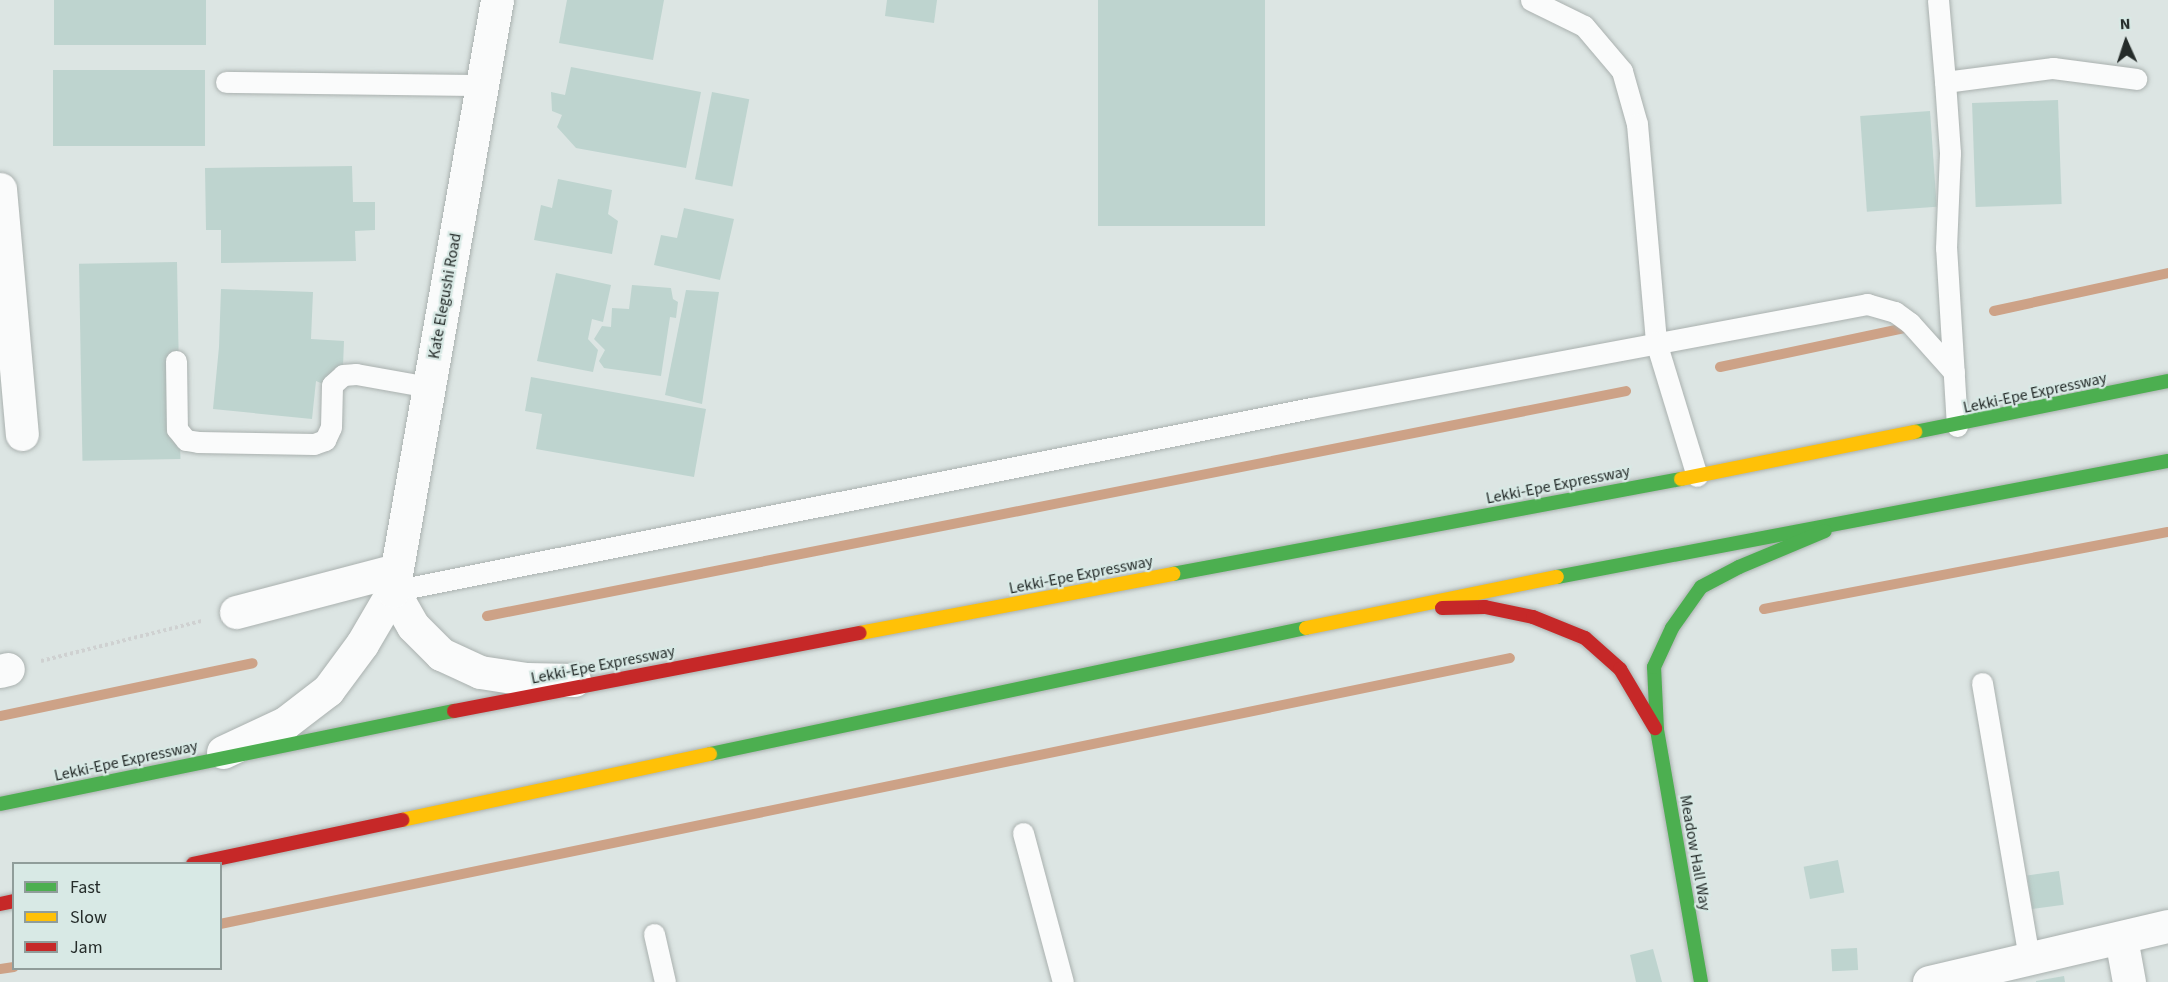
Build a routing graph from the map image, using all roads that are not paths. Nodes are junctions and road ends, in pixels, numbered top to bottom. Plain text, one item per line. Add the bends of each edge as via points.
1 (496, 0) edge
2 (1532, 0) edge
3 (1938, 0) edge
4 (2136, 79) dead end
5 (226, 82) dead end
6 (1945, 82) junction
7 (482, 85) junction
8 (0, 189) edge
9 (1656, 342) junction
10 (176, 361) dead end
11 (1954, 372) junction
12 (2168, 381) edge
13 (429, 387) junction
14 (1957, 426) junction
15 (22, 434) dead end
16 (2168, 461) edge
17 (1697, 476) junction
18 (1848, 520) junction
19 (395, 580) junction
20 (1401, 609) junction
21 (236, 612) road end
22 (606, 680) junction
23 (1982, 683) dead end
24 (1657, 730) junction
25 (199, 763) junction
26 (0, 804) edge
27 (1023, 833) dead end
28 (202, 862) edge
29 (2168, 926) edge
30 (654, 934) dead end
31 (2121, 938) junction
32 (2029, 959) junction
33 (665, 982) edge
34 (1063, 982) edge
35 (1701, 982) edge
36 (1929, 982) edge
37 (2129, 982) edge

1 - 7 street, Kate Elegushi Road
2 - 9 lane via 1584,26 1623,70 1637,124
3 - 6 lane
4 - 6 lane via 2053,68
5 - 7 lane
6 - 11 lane via 1950,153 1946,248
7 - 13 street, Kate Elegushi Road
8 - 15 street
9 - 11 lane via 1867,304 1895,312 1910,323
9 - 17 lane
9 - 19 lane
10 - 13 lane via 177,429 186,440 198,442 314,444 325,440 331,427 332,385 343,375
11 - 14 lane
12 - 14 main road, Lekki-Epe Expressway
13 - 19 street, Kate Elegushi Road
14 - 17 main road, Lekki-Epe Expressway
16 - 18 main road
17 - 22 main road, Lekki-Epe Expressway
18 - 20 main road
18 - 24 main road via 1701,587 1671,628 1654,667
19 - 21 street
19 - 22 street via 413,626 441,654 480,672 526,679
19 - 25 street, Kate Elegushi Road via 362,644 328,690 285,723
20 - 24 main road via 1485,607 1533,617 1585,638 1620,669
20 - 28 main road
22 - 25 main road, Lekki-Epe Expressway
23 - 32 lane
24 - 35 main road, Meadow Hall Way
25 - 26 main road, Lekki-Epe Expressway
27 - 34 lane
29 - 31 street
30 - 33 lane
31 - 32 street
31 - 37 street
32 - 36 street

